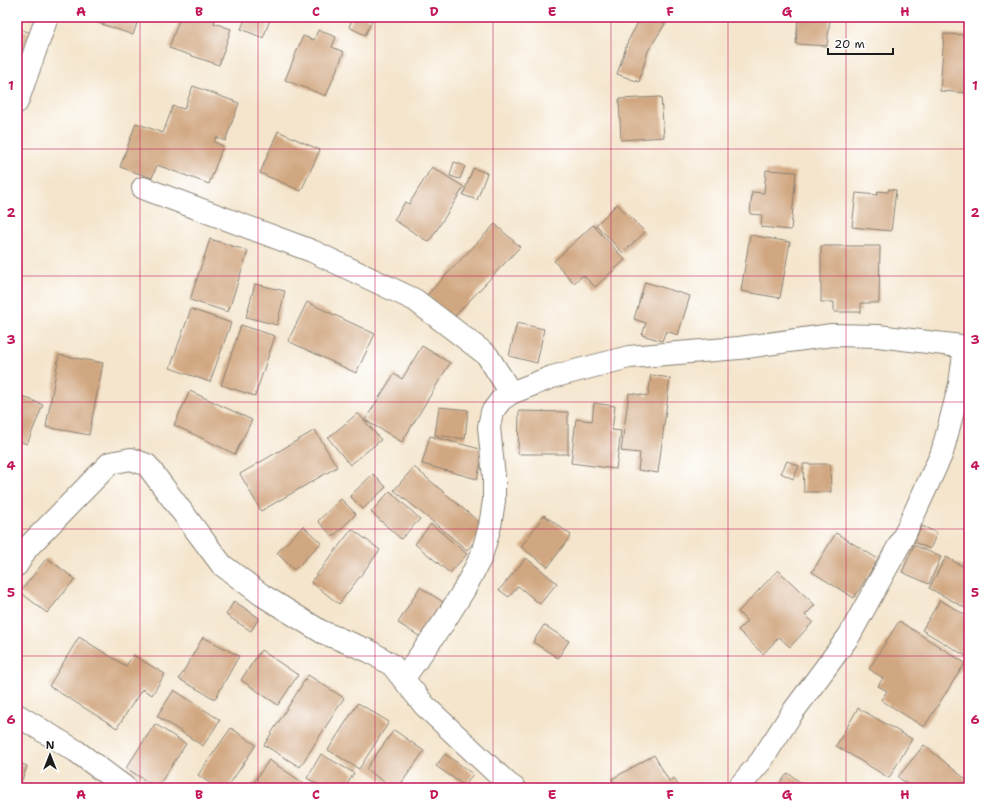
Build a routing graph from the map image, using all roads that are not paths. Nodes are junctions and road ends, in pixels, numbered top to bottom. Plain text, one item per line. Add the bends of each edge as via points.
1 (47, 17) edge
2 (17, 102) edge
3 (143, 188) dead end
4 (967, 347) edge
5 (511, 393) junction
6 (17, 565) edge
7 (403, 679) junction
8 (17, 715) edge
9 (126, 788) edge
10 (514, 788) edge
11 (738, 788) edge

1 - 2 street
3 - 5 street via 312,251 415,300 487,355
4 - 5 street via 878,336 832,335 739,348 629,357 552,377
4 - 11 street via 942,453 902,540 849,636 792,713 762,761
5 - 7 street via 501,400 492,412 489,427 494,501 481,557 444,622
6 - 7 street via 28,548 110,463 131,459 146,465 222,564 262,595 322,632 369,651 392,665
7 - 10 street via 425,706
8 - 9 street via 76,751

